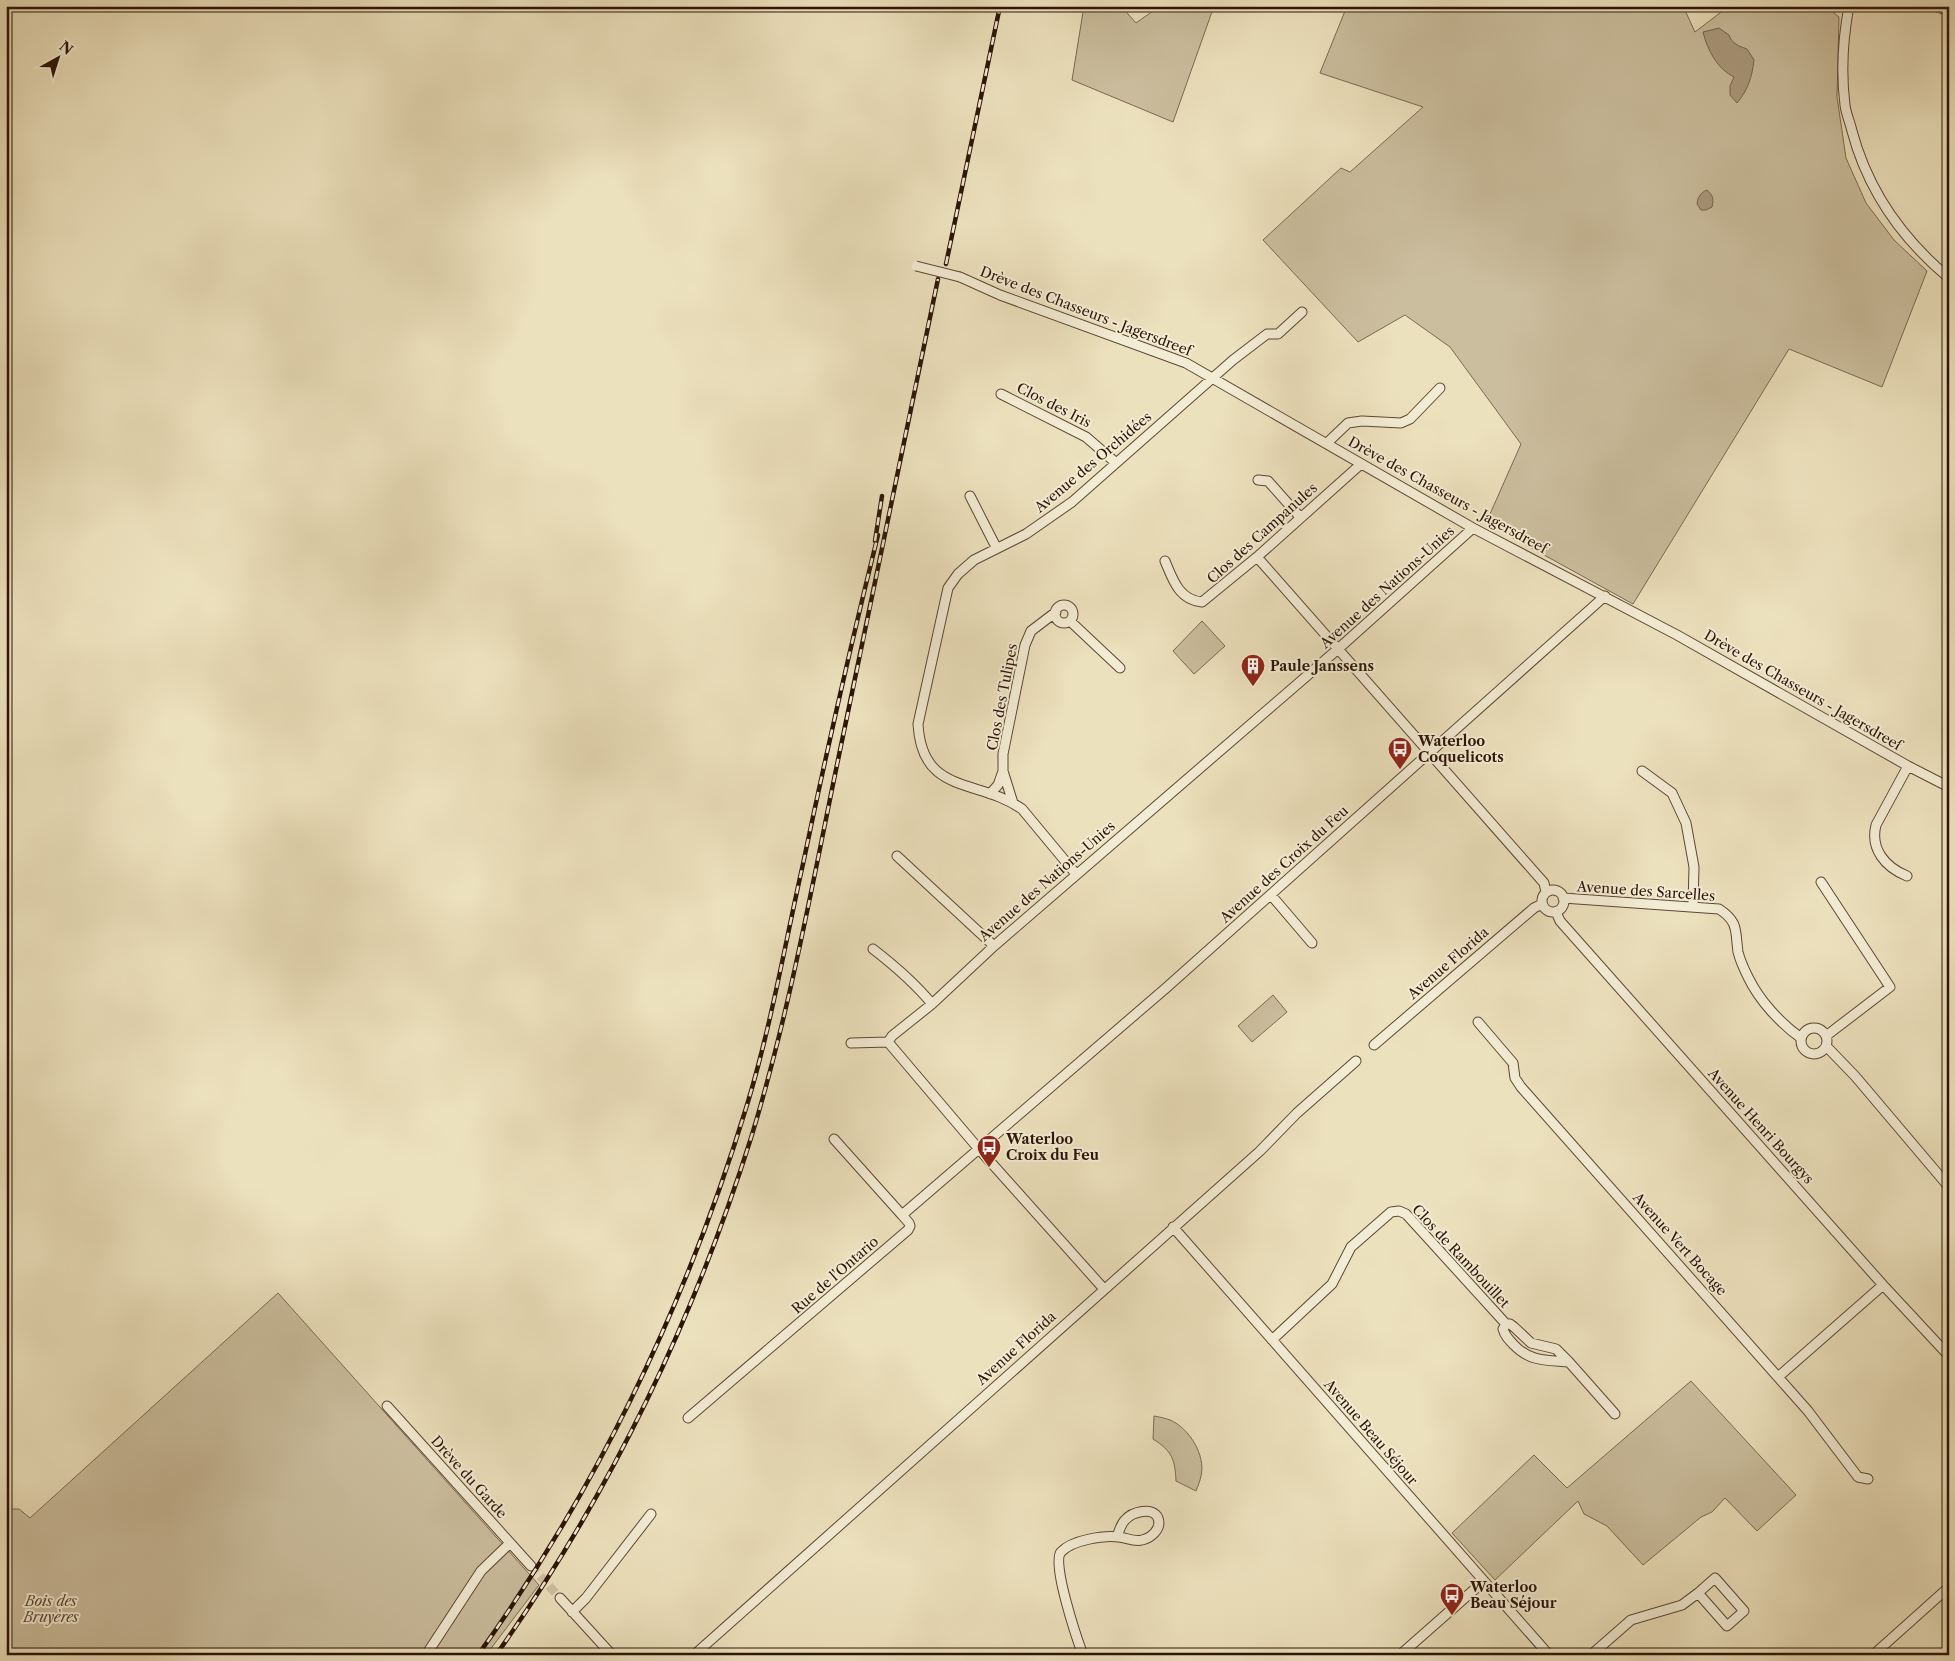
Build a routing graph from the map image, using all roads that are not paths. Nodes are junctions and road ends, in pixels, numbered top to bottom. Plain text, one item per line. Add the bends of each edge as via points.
1 (1849, 6) edge
2 (1935, 6) edge
3 (1949, 11) edge
4 (916, 266) dead end
5 (1949, 278) edge
6 (1302, 312) dead end
7 (1212, 379) junction
8 (1440, 388) dead end
9 (1001, 394) dead end
10 (1327, 443) junction
11 (1115, 462) junction
12 (1361, 464) junction
13 (1258, 480) dead end
14 (970, 496) dead end
15 (1300, 517) junction
16 (1473, 528) junction
17 (996, 547) junction
18 (1257, 557) junction
19 (1166, 561) dead end
20 (1605, 596) junction
21 (1338, 649) junction
22 (1120, 668) dead end
23 (1429, 751) junction
24 (1908, 766) junction
25 (1003, 771) junction
26 (1642, 771) dead end
27 (1949, 786) edge
28 (990, 794) junction
29 (1013, 803) junction
30 (897, 856) dead end
31 (1076, 874) junction
32 (1907, 876) dead end
33 (1820, 882) dead end
34 (1546, 892) junction
35 (1271, 895) junction
36 (1563, 898) junction
37 (1542, 904) junction
38 (1693, 906) junction
39 (1556, 912) junction
40 (1312, 943) dead end
41 (994, 946) junction
42 (873, 949) dead end
43 (932, 1004) junction
44 (1478, 1022) dead end
45 (1800, 1038) junction
46 (1826, 1041) junction
47 (888, 1042) junction
48 (851, 1043) dead end
49 (1374, 1045) dead end
50 (1356, 1061) dead end
51 (834, 1139) dead end
52 (978, 1148) junction
53 (1949, 1187) edge
54 (902, 1214) junction
55 (1173, 1227) junction
56 (1883, 1285) junction
57 (1104, 1289) junction
58 (1506, 1324) junction
59 (1272, 1340) junction
60 (1531, 1343) junction
61 (1949, 1356) edge
62 (1527, 1357) junction
63 (1569, 1362) junction
64 (1778, 1377) junction
65 (387, 1406) dead end
66 (1615, 1414) dead end
67 (688, 1418) dead end
68 (1868, 1479) dead end
69 (651, 1514) dead end
70 (1117, 1537) junction
71 (510, 1542) junction
72 (531, 1566) tunnel mouth
73 (1484, 1581) junction
74 (1949, 1587) edge
75 (1698, 1593) junction
76 (560, 1598) tunnel mouth
77 (572, 1612) junction
78 (426, 1655) edge
79 (612, 1655) edge
80 (694, 1655) edge
81 (1082, 1655) edge
82 (1400, 1655) edge
83 (1549, 1655) edge
84 (1591, 1655) edge
85 (1873, 1655) edge

1 - 5 street via 1843,66 1845,106 1858,153 1877,196 1900,229
2 - 3 street
4 - 7 street, Drève des Chasseurs - Jagersdreef, bridge via 960,277 1000,295 1186,363
6 - 7 street, Avenue des Orchidées via 1278,334 1267,334
7 - 10 street, Drève des Chasseurs - Jagersdreef
7 - 11 street, Avenue des Orchidées
8 - 10 street via 1410,419 1401,423 1362,420 1348,423
9 - 11 street, Clos des Iris via 1086,437
10 - 12 street, Drève des Chasseurs - Jagersdreef
11 - 17 street, Avenue des Orchidées via 1048,520
12 - 15 street, Clos des Campanules
12 - 16 street, Drève des Chasseurs - Jagersdreef
13 - 15 street via 1268,481
14 - 17 street
15 - 18 street, Clos des Campanules
16 - 20 street, Drève des Chasseurs - Jagersdreef
16 - 21 street, Avenue des Nations-Unies
17 - 28 street, Avenue des Orchidées via 974,560 948,588 918,724 918,739 926,758 941,775
18 - 19 street, Clos des Campanules via 1202,602 1183,594 1175,585
18 - 21 street
20 - 23 street, Avenue des Croix du Feu
20 - 24 street, Drève des Chasseurs - Jagersdreef
21 - 23 street
21 - 31 street, Avenue des Nations-Unies
22 - 25 street, Clos des Tulipes via 1070,621 1059,621 1056,612 1031,632 1025,645 1003,754
23 - 34 street via 1544,883
23 - 35 street, Avenue des Croix du Feu
24 - 27 street, Drève des Chasseurs - Jagersdreef
24 - 32 street via 1876,825 1874,836 1879,854 1895,872
25 - 28 street, Clos des Tulipes via 998,785
25 - 29 street, Clos des Tulipes
26 - 38 street via 1672,793 1686,823 1694,867
28 - 29 street, Avenue des Orchidées
29 - 31 street, Avenue des Orchidées via 1022,809
30 - 41 street
31 - 41 street, Avenue des Nations-Unies
33 - 46 street via 1890,987
34 - 36 street via 1556,891
34 - 37 street
35 - 40 street
35 - 52 street, Avenue des Croix du Feu
36 - 38 street, Avenue des Sarcelles
36 - 39 street via 1564,904
37 - 39 street via 1550,912
37 - 49 street, Avenue Florida
38 - 45 street, Avenue des Sarcelles via 1719,909 1729,916 1735,924 1739,954 1748,978 1760,998
39 - 56 street, Avenue Henri Bourgys via 1560,921
41 - 43 street, Avenue des Nations-Unies
42 - 43 street via 902,970
43 - 47 street, Avenue des Nations-Unies
44 - 64 street, Avenue Vert Bocage via 1513,1063 1515,1078 1522,1087
45 - 46 street via 1805,1030 1816,1027 1822,1030
45 - 46 street via 1805,1051 1812,1054 1820,1053
46 - 53 street
47 - 48 street
47 - 52 street
50 - 55 street, Avenue Florida
51 - 54 street
52 - 54 street
52 - 57 street
54 - 67 street, Rue de l'Ontario via 909,1223 908,1230
55 - 57 street, Avenue Florida
55 - 59 street, Avenue Beau Séjour
56 - 61 street, Avenue Henri Bourgys
56 - 64 street
57 - 80 street, Avenue Florida
58 - 59 street, Clos de Rambouillet via 1406,1214 1399,1211 1391,1212 1351,1247 1332,1284
58 - 60 street, Clos de Rambouillet via 1514,1326
58 - 62 street, Clos de Rambouillet via 1503,1329 1505,1336
59 - 73 street, Avenue Beau Séjour
60 - 62 street
60 - 63 street via 1556,1349
62 - 63 street
63 - 66 street
64 - 68 street, Avenue Vert Bocage via 1858,1477
65 - 71 street, Drève du Garde
69 - 77 street
70 - 70 street via 1123,1521 1129,1516 1145,1510 1158,1518 1159,1526 1149,1537 1142,1540
70 - 81 street via 1095,1538 1060,1552 1059,1575
71 - 72 street, Drève du Garde
71 - 78 street via 478,1576
73 - 82 street
73 - 83 street, Avenue Beau Séjour
74 - 85 street
75 - 75 street via 1715,1578 1744,1611 1727,1626
75 - 84 street via 1682,1605 1632,1620
76 - 77 street
77 - 79 street

